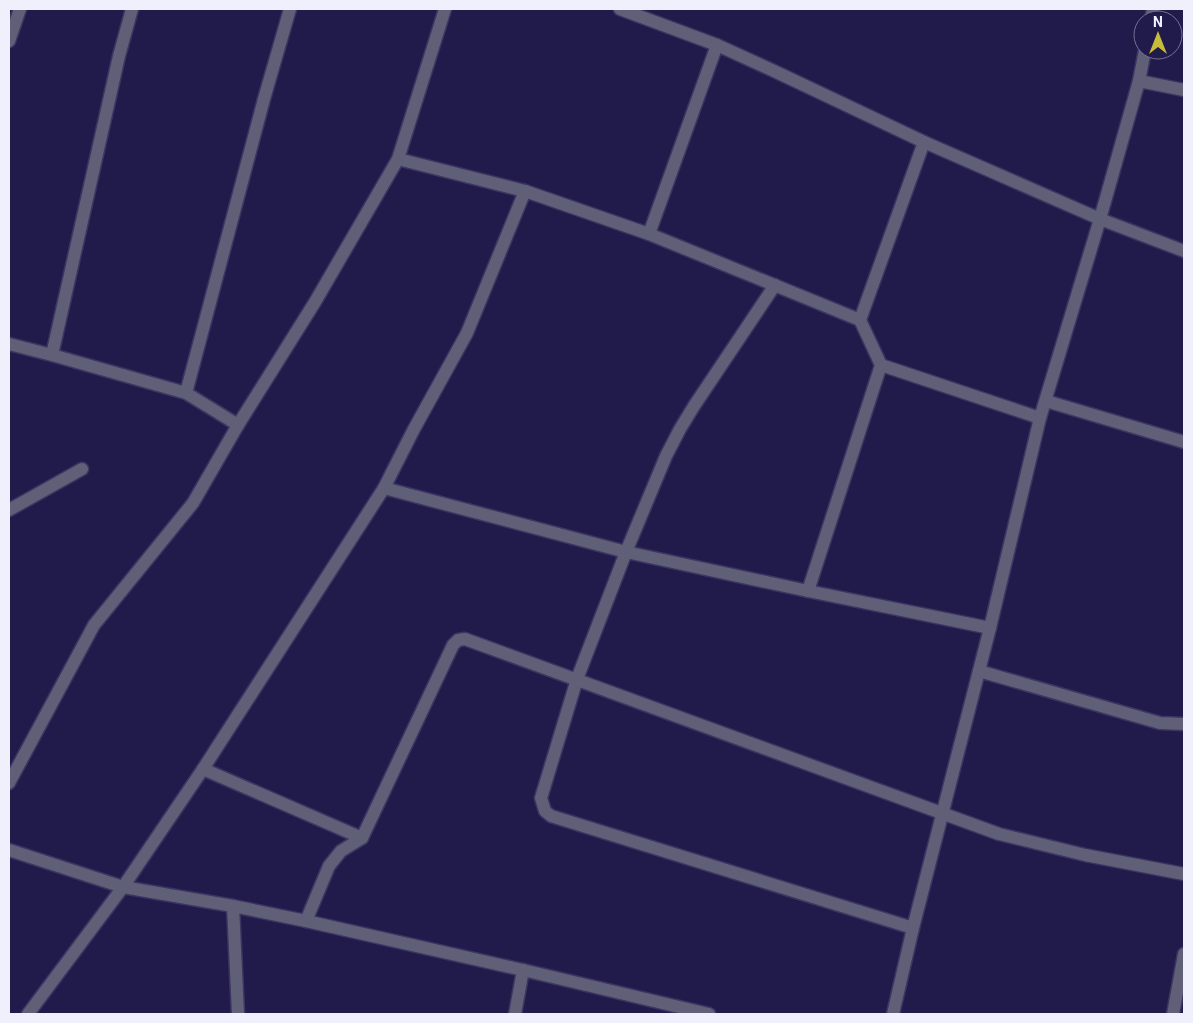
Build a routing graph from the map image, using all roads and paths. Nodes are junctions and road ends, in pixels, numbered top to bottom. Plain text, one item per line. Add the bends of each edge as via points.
1 (20, 9) edge
2 (132, 9) edge
3 (290, 9) edge
4 (445, 9) edge
5 (620, 9) edge
6 (9, 41) edge
7 (717, 45) junction
8 (1143, 60) edge
9 (1139, 81) junction
10 (1184, 90) edge
11 (924, 142) junction
12 (398, 159) junction
13 (525, 190) junction
14 (1100, 219) junction
15 (649, 234) junction
16 (1184, 251) edge
17 (775, 284) junction
18 (860, 320) junction
19 (9, 344) edge
20 (52, 355) junction
21 (880, 365) junction
22 (186, 393) junction
23 (1046, 400) junction
24 (1040, 418) junction
25 (238, 425) junction
26 (1184, 442) edge
27 (82, 469) dead end
28 (384, 488) junction
29 (9, 510) edge
30 (626, 552) junction
31 (808, 591) junction
32 (990, 628) junction
33 (979, 671) junction
34 (577, 679) junction
35 (1184, 724) edge
36 (203, 769) junction
37 (9, 783) edge
38 (943, 813) junction
39 (362, 838) junction
40 (9, 850) edge
41 (1184, 874) edge
42 (123, 887) junction
43 (233, 906) junction
44 (306, 921) junction
45 (913, 928) junction
46 (1184, 954) edge
47 (522, 970) junction
48 (28, 1014) edge
49 (238, 1014) edge
50 (515, 1014) edge
51 (703, 1014) edge
52 (893, 1014) edge
53 (1173, 1014) edge

1 - 6 street
2 - 20 street
3 - 22 street
4 - 12 street
5 - 7 street
7 - 11 street
7 - 15 street
8 - 9 street
9 - 10 street
9 - 14 street
11 - 14 street
11 - 18 street
12 - 13 street
12 - 25 street via 315,302
13 - 15 street
13 - 28 street via 467,333
14 - 16 street
14 - 23 street
15 - 17 street
17 - 18 street
17 - 30 street via 680,429
18 - 21 street
19 - 20 street
20 - 22 street
21 - 24 street
21 - 31 street
22 - 25 street
23 - 24 street
23 - 26 street
24 - 32 street
25 - 37 street via 193,503 94,625
27 - 29 street
28 - 30 street
28 - 36 street
30 - 31 street
30 - 34 street
31 - 32 street
32 - 33 street
33 - 35 street via 1160,723
33 - 38 street
34 - 38 street
34 - 39 street via 465,638 458,640
34 - 45 street via 541,798 545,811 552,816
36 - 39 street
36 - 42 street
38 - 41 street via 999,834
38 - 45 street
39 - 44 street via 341,851 328,866
40 - 42 street
42 - 43 street
42 - 48 street
43 - 44 street
43 - 49 street
44 - 47 street
45 - 52 street
46 - 53 street
47 - 50 street
47 - 51 street

